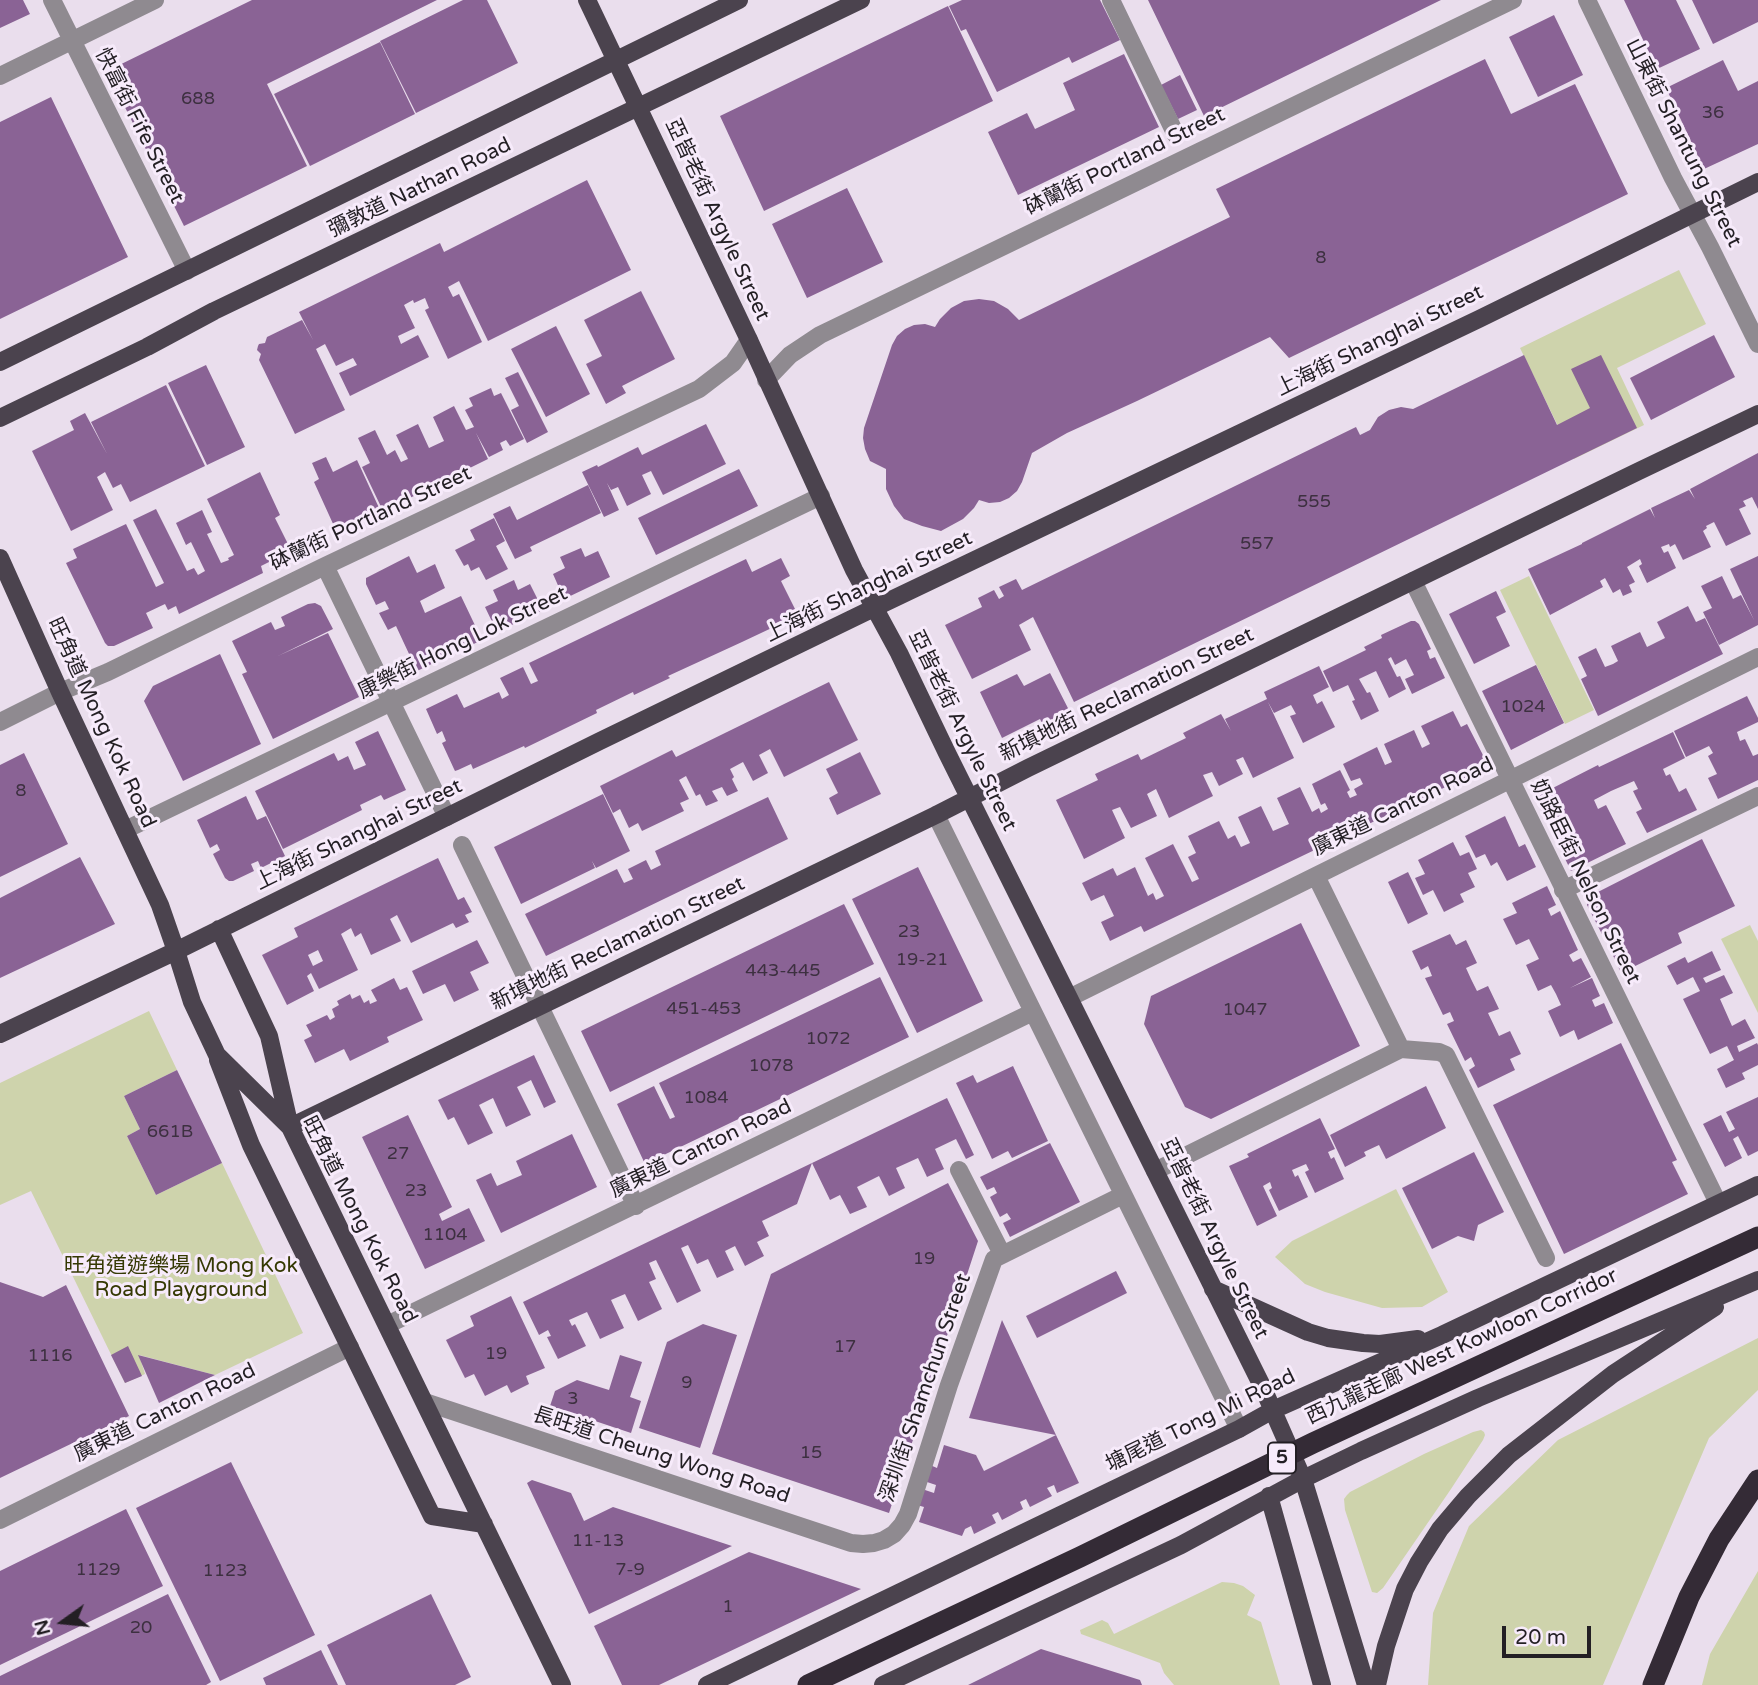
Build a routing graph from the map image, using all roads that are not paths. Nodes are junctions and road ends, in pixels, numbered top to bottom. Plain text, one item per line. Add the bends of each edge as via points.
1 (52, 0) edge
2 (155, 0) edge
3 (587, 0) edge
4 (739, 0) edge
5 (860, 0) edge
6 (1111, 0) edge
7 (1513, 0) edge
8 (1587, 0) edge
9 (72, 41) junction
10 (616, 61) junction
11 (0, 76) edge
12 (638, 107) junction
13 (1176, 135) dead end
14 (1758, 182) edge
15 (1692, 214) junction
16 (187, 271) junction
17 (749, 340) junction
18 (1758, 344) edge
19 (0, 362) edge
20 (766, 380) junction
21 (1758, 414) edge
22 (0, 418) edge
23 (821, 496) junction
24 (0, 558) edge
25 (325, 566) junction
26 (1413, 581) junction
27 (874, 608) junction
28 (1758, 657) edge
29 (60, 692) junction
30 (391, 703) junction
31 (0, 722) edge
32 (1510, 779) junction
33 (1758, 796) edge
34 (970, 798) junction
35 (936, 815) junction
36 (447, 817) junction
37 (125, 830) junction
38 (462, 845) dead end
39 (1316, 876) junction
40 (1563, 890) junction
41 (219, 929) junction
42 (176, 951) junction
43 (1069, 998) junction
44 (540, 1007) junction
45 (1033, 1012) junction
46 (0, 1034) edge
47 (1401, 1049) junction
48 (217, 1055) junction
49 (290, 1128) junction
50 (959, 1170) dead end
51 (1155, 1171) junction
52 (1758, 1185) edge
53 (1123, 1195) junction
54 (1718, 1203) junction
55 (636, 1206) junction
56 (1758, 1237) edge
57 (1002, 1254) junction
58 (1546, 1258) dead end
59 (1757, 1280) edge
60 (1213, 1289) junction
61 (387, 1325) junction
62 (1442, 1335) junction
63 (350, 1347) junction
64 (425, 1402) junction
65 (1273, 1410) junction
66 (1238, 1429) junction
67 (1303, 1479) junction
68 (1758, 1480) edge
69 (1269, 1496) junction
70 (0, 1520) edge
71 (484, 1524) junction
72 (884, 1540) joint
73 (562, 1685) edge
74 (707, 1685) edge
75 (808, 1685) edge
76 (883, 1685) edge
77 (1322, 1685) edge
78 (1366, 1685) edge
79 (1377, 1685) edge
80 (1653, 1685) edge

1 - 9 street, 快富街 Fife Street
2 - 9 street
3 - 10 main road, 亞皆老街 Argyle Street
4 - 10 main road, 彌敦道 Nathan Road
5 - 12 main road, 彌敦道 Nathan Road
6 - 13 street
7 - 20 street, 砵蘭街 Portland Street via 820,335 790,355
8 - 15 street, 山東街 Shantung Street
9 - 11 street
9 - 16 street, 快富街 Fife Street
10 - 12 main road, 亞皆老街 Argyle Street
10 - 16 main road, 彌敦道 Nathan Road
12 - 17 main road, 亞皆老街 Argyle Street
12 - 22 main road, 彌敦道 Nathan Road
14 - 15 main road, 上海街 Shanghai Street
15 - 18 street, 山東街 Shantung Street
15 - 27 main road, 上海街 Shanghai Street
16 - 19 main road, 彌敦道 Nathan Road
17 - 20 main road, 亞皆老街 Argyle Street
17 - 25 street, 砵蘭街 Portland Street via 733,363 699,389
20 - 23 main road, 亞皆老街 Argyle Street
21 - 26 main road, 新填地街 Reclamation Street
23 - 27 main road, 亞皆老街 Argyle Street
23 - 30 street, 康樂街 Hong Lok Street
24 - 29 main road, 旺角道 Mong Kok Road
25 - 29 street, 砵蘭街 Portland Street
25 - 30 street
26 - 32 street, 奶路臣街 Nelson Street
26 - 34 main road, 新填地街 Reclamation Street
27 - 34 main road, 亞皆老街 Argyle Street
27 - 36 main road, 上海街 Shanghai Street
28 - 32 street, 廣東道 Canton Road
29 - 31 street, 砵蘭街 Portland Street
29 - 37 main road, 旺角道 Mong Kok Road
30 - 36 street
30 - 37 street, 康樂街 Hong Lok Street
32 - 39 street, 廣東道 Canton Road
32 - 40 street, 奶路臣街 Nelson Street
33 - 40 street
34 - 35 main road, 新填地街 Reclamation Street
34 - 43 main road, 亞皆老街 Argyle Street
35 - 44 main road, 新填地街 Reclamation Street
35 - 45 street
36 - 41 main road, 上海街 Shanghai Street
37 - 42 main road, 旺角道 Mong Kok Road
38 - 44 street
39 - 43 street, 廣東道 Canton Road
39 - 47 street
40 - 54 street, 奶路臣街 Nelson Street
41 - 42 main road, 上海街 Shanghai Street
41 - 49 main road via 269,1036
42 - 46 main road, 上海街 Shanghai Street
42 - 48 main road, 旺角道 Mong Kok Road via 191,1002
43 - 51 main road, 亞皆老街 Argyle Street
44 - 49 main road, 新填地街 Reclamation Street
44 - 55 street
45 - 53 street
45 - 55 street, 廣東道 Canton Road
47 - 51 street
47 - 58 street via 1446,1055
48 - 49 main road, 旺角道 Mong Kok Road
48 - 63 main road via 251,1145
49 - 61 main road, 旺角道 Mong Kok Road
50 - 57 street
51 - 60 main road, 亞皆老街 Argyle Street
52 - 54 main road, 塘尾道 Tong Mi Road
53 - 57 street
53 - 66 street
54 - 62 main road, 塘尾道 Tong Mi Road
55 - 61 street, 廣東道 Canton Road
56 - 75 highway, 西九龍走廊 West Kowloon Corridor / 5, bridge
57 - 72 street, 深圳街 Shamchun Street via 994,1259 908,1514
59 - 67 main road via 1478,1398
59 - 79 main road via 1614,1374 1487,1475 1440,1529 1419,1562 1405,1589
60 - 62 main road via 1328,1338 1380,1343
60 - 65 main road, 亞皆老街 Argyle Street
61 - 64 main road, 旺角道 Mong Kok Road
62 - 65 main road, 塘尾道 Tong Mi Road
63 - 70 street, 廣東道 Canton Road
63 - 71 main road via 432,1516
64 - 71 main road, 旺角道 Mong Kok Road
64 - 72 street, 長旺道 Cheung Wong Road via 851,1543
65 - 66 main road, 塘尾道 Tong Mi Road
65 - 67 main road, 亞皆老街 Argyle Street
66 - 74 main road, 塘尾道 Tong Mi Road
67 - 69 main road
67 - 78 main road, 亞皆老街 Argyle Street
68 - 80 highway via 1719,1539 1689,1597
69 - 76 main road via 1181,1545
69 - 77 main road
71 - 73 main road, 旺角道 Mong Kok Road

